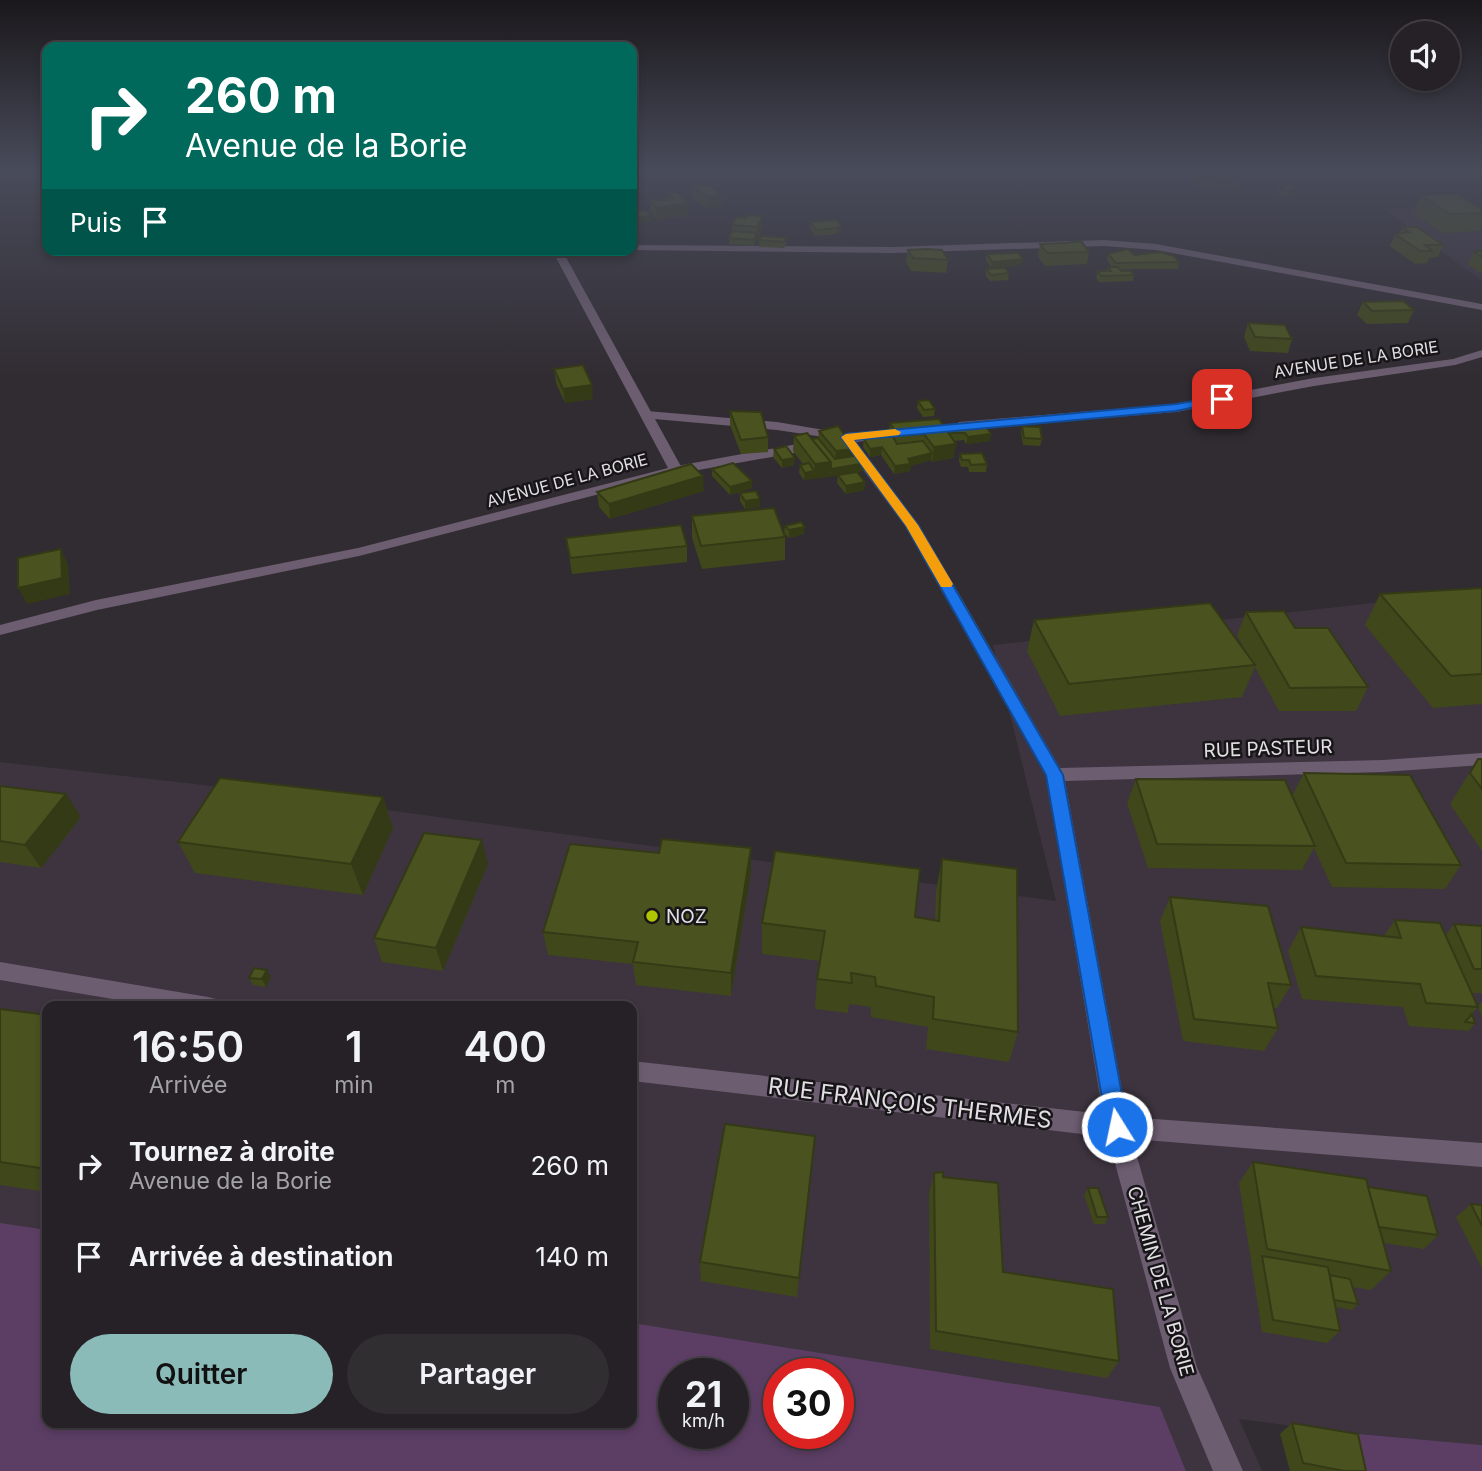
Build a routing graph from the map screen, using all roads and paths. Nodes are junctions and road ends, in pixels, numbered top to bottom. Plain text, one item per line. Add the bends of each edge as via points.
1 (637, 248) edge
2 (560, 256) edge
3 (1482, 307) edge
4 (1482, 353) edge
5 (647, 415) junction
6 (846, 437) junction
7 (676, 470) junction
8 (0, 630) edge
9 (1482, 759) edge
10 (1055, 775) junction
11 (0, 971) edge
12 (178, 1001) edge
13 (637, 1072) edge
14 (1117, 1127) junction
15 (1482, 1156) edge
16 (1228, 1471) edge

1 - 3 street via 894,250 1104,243 1156,247
2 - 5 street
4 - 6 street, AVENUE DE LA BORIE via 1455,362 1176,408
5 - 6 street
5 - 7 street
6 - 7 street, AVENUE DE LA BORIE
6 - 10 street, CHEMIN DE LA BORIE via 912,525
7 - 8 street, AVENUE DE LA BORIE via 359,552 96,605
9 - 10 street, RUE PASTEUR
10 - 14 street, CHEMIN DE LA BORIE
11 - 12 street
13 - 14 street, RUE FRANÇOIS THERMES
14 - 15 street, RUE FRANÇOIS THERMES
14 - 16 street, CHEMIN DE LA BORIE via 1184,1368

